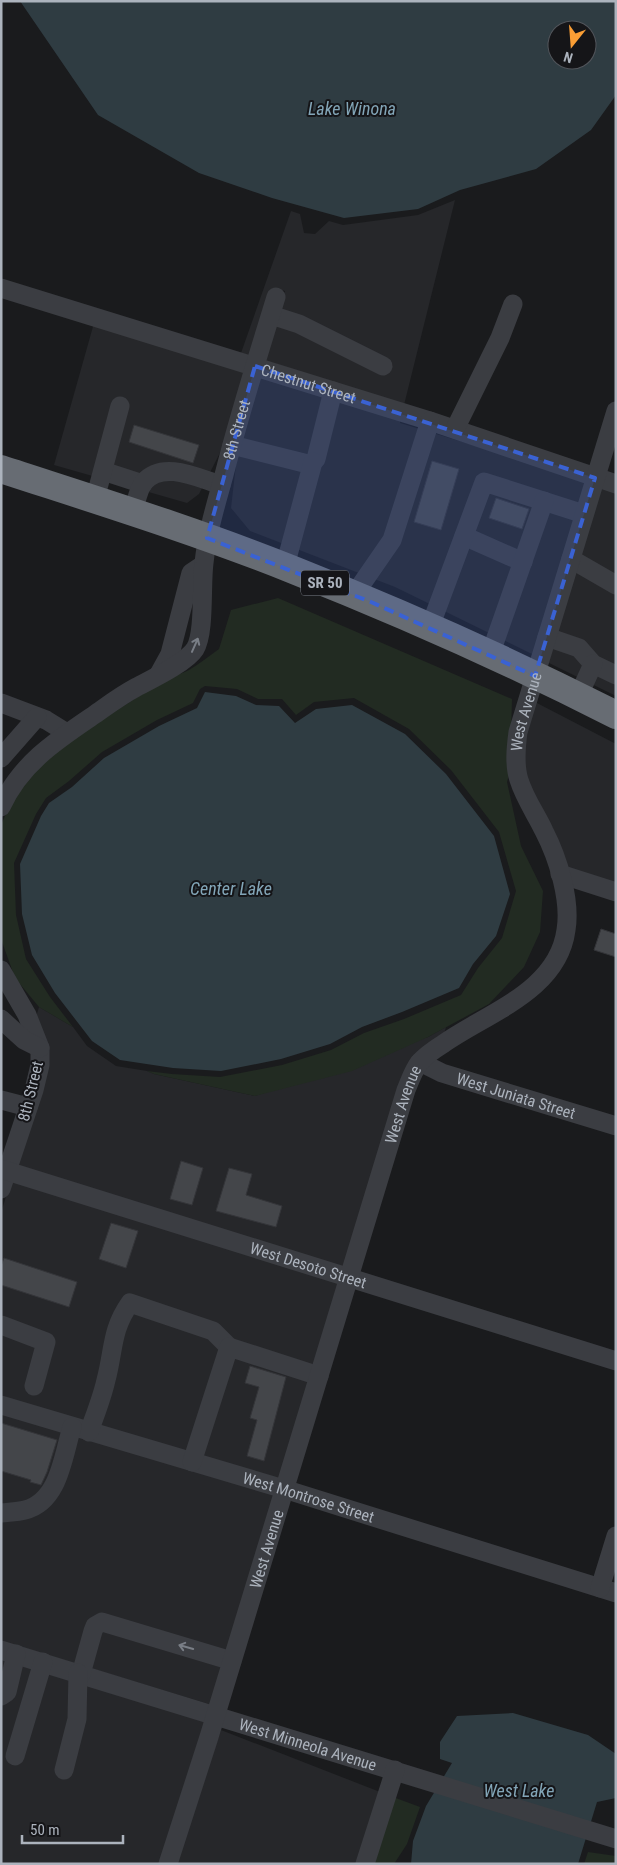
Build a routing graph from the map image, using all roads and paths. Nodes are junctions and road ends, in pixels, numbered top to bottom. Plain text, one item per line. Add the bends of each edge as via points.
1 (1, 288) edge
2 (276, 297) dead end
3 (513, 304) dead end
4 (271, 315) junction
5 (255, 366) junction
6 (383, 366) dead end
7 (333, 391) junction
8 (120, 406) dead end
9 (616, 410) edge
10 (430, 421) junction
11 (454, 430) junction
12 (232, 445) junction
13 (314, 462) junction
14 (1, 470) edge
15 (103, 471) junction
16 (595, 478) junction
17 (143, 484) junction
18 (616, 484) edge
19 (221, 485) junction
20 (95, 500) junction
21 (544, 501) junction
22 (133, 512) junction
23 (584, 514) junction
24 (464, 536) junction
25 (207, 538) junction
26 (570, 558) junction
27 (523, 562) junction
28 (285, 566) junction
29 (616, 585) edge
30 (354, 594) junction
31 (430, 627) junction
32 (547, 637) junction
33 (490, 655) junction
34 (593, 664) junction
35 (616, 675) edge
36 (535, 676) junction
37 (578, 697) junction
38 (1, 703) edge
39 (616, 715) edge
40 (37, 717) junction
41 (67, 733) junction
42 (1, 758) edge
43 (1, 807) edge
44 (560, 874) junction
45 (616, 892) edge
46 (1, 970) edge
47 (1, 1019) edge
48 (40, 1048) junction
49 (420, 1062) junction
50 (1, 1100) edge
51 (28, 1107) junction
52 (616, 1126) edge
53 (4, 1170) edge
54 (1, 1189) edge
55 (350, 1278) junction
56 (1, 1325) edge
57 (229, 1347) junction
58 (616, 1361) edge
59 (319, 1376) junction
60 (34, 1386) dead end
61 (1, 1405) edge
62 (80, 1429) junction
63 (192, 1462) junction
64 (284, 1490) junction
65 (1, 1513) edge
66 (616, 1536) edge
67 (608, 1590) edge
68 (9, 1652) edge
69 (232, 1660) junction
70 (42, 1662) junction
71 (79, 1673) junction
72 (1, 1696) edge
73 (216, 1715) junction
74 (15, 1756) dead end
75 (64, 1770) dead end
76 (395, 1770) junction
77 (616, 1839) edge
78 (168, 1864) edge
79 (365, 1864) edge

1 - 5 street, Chestnut Street
2 - 4 street, 8th Street
3 - 11 street via 500,338
4 - 5 street, 8th Street
4 - 6 street via 299,324
5 - 7 street, Chestnut Street
5 - 12 street, 8th Street
7 - 10 street, Chestnut Street
7 - 13 street
8 - 15 street
9 - 16 street, West Avenue
10 - 11 street, Chestnut Street
10 - 30 street via 392,540
11 - 16 street, Chestnut Street
12 - 13 street via 308,464
12 - 19 street, 8th Street
13 - 28 street
14 - 20 highway, SR 50
15 - 17 street
15 - 20 street
16 - 18 street, Chestnut Street
16 - 23 street, West Avenue
17 - 19 street via 156,473 168,471
17 - 22 street
19 - 25 street, 8th Street
20 - 22 highway, SR 50
21 - 23 street
21 - 24 street via 484,482
21 - 27 street
22 - 25 highway, SR 50
23 - 26 street, West Avenue
24 - 27 street
24 - 31 street
25 - 28 highway, SR 50
25 - 41 street, 8th Street via 204,565 191,574 170,654 158,675
26 - 29 street
26 - 32 street, West Avenue
27 - 33 street
28 - 30 highway, SR 50
30 - 31 highway, SR 50
31 - 33 highway, SR 50
32 - 34 street via 579,648
32 - 36 street, West Avenue
33 - 36 highway, SR 50
34 - 35 street
34 - 37 street
36 - 37 highway, SR 50
36 - 44 street, West Avenue via 518,732 516,766 529,804 552,846
37 - 39 highway, SR 50
38 - 40 street
40 - 41 street
40 - 42 street
41 - 43 street, 8th Street via 21,773
44 - 45 street
44 - 49 street, West Avenue via 568,913 566,931 556,958 546,973 511,1003 452,1038
46 - 48 street, 8th Street via 27,1015
47 - 48 street via 24,1040
48 - 51 street, 8th Street via 40,1065
49 - 52 street, West Juniata Street via 442,1073
49 - 55 street, West Avenue via 406,1090
50 - 51 street
51 - 53 street, 8th Street
53 - 54 street, 8th Street
53 - 55 street, West Desoto Street
55 - 58 street, West Desoto Street
55 - 59 street, West Avenue
56 - 60 street via 46,1342
57 - 59 street
57 - 62 street via 213,1331 130,1303 113,1338 107,1379
57 - 63 street
59 - 64 street, West Avenue
61 - 62 street, West Montrose Street
62 - 63 street, West Montrose Street
62 - 65 street via 46,1500 25,1510
63 - 64 street, West Montrose Street
64 - 67 street, West Montrose Street
64 - 69 street, West Avenue
66 - 67 street
68 - 70 street, West Minneola Avenue
68 - 72 street via 7,1692
69 -> 71 street via 102,1622 95,1626
69 - 73 street, West Avenue
70 - 71 street, West Minneola Avenue
70 - 74 street
71 - 73 street, West Minneola Avenue
71 - 75 street via 77,1719
73 - 76 street, West Minneola Avenue
73 - 78 street, West Avenue
76 - 77 street, West Minneola Avenue
76 - 79 street

